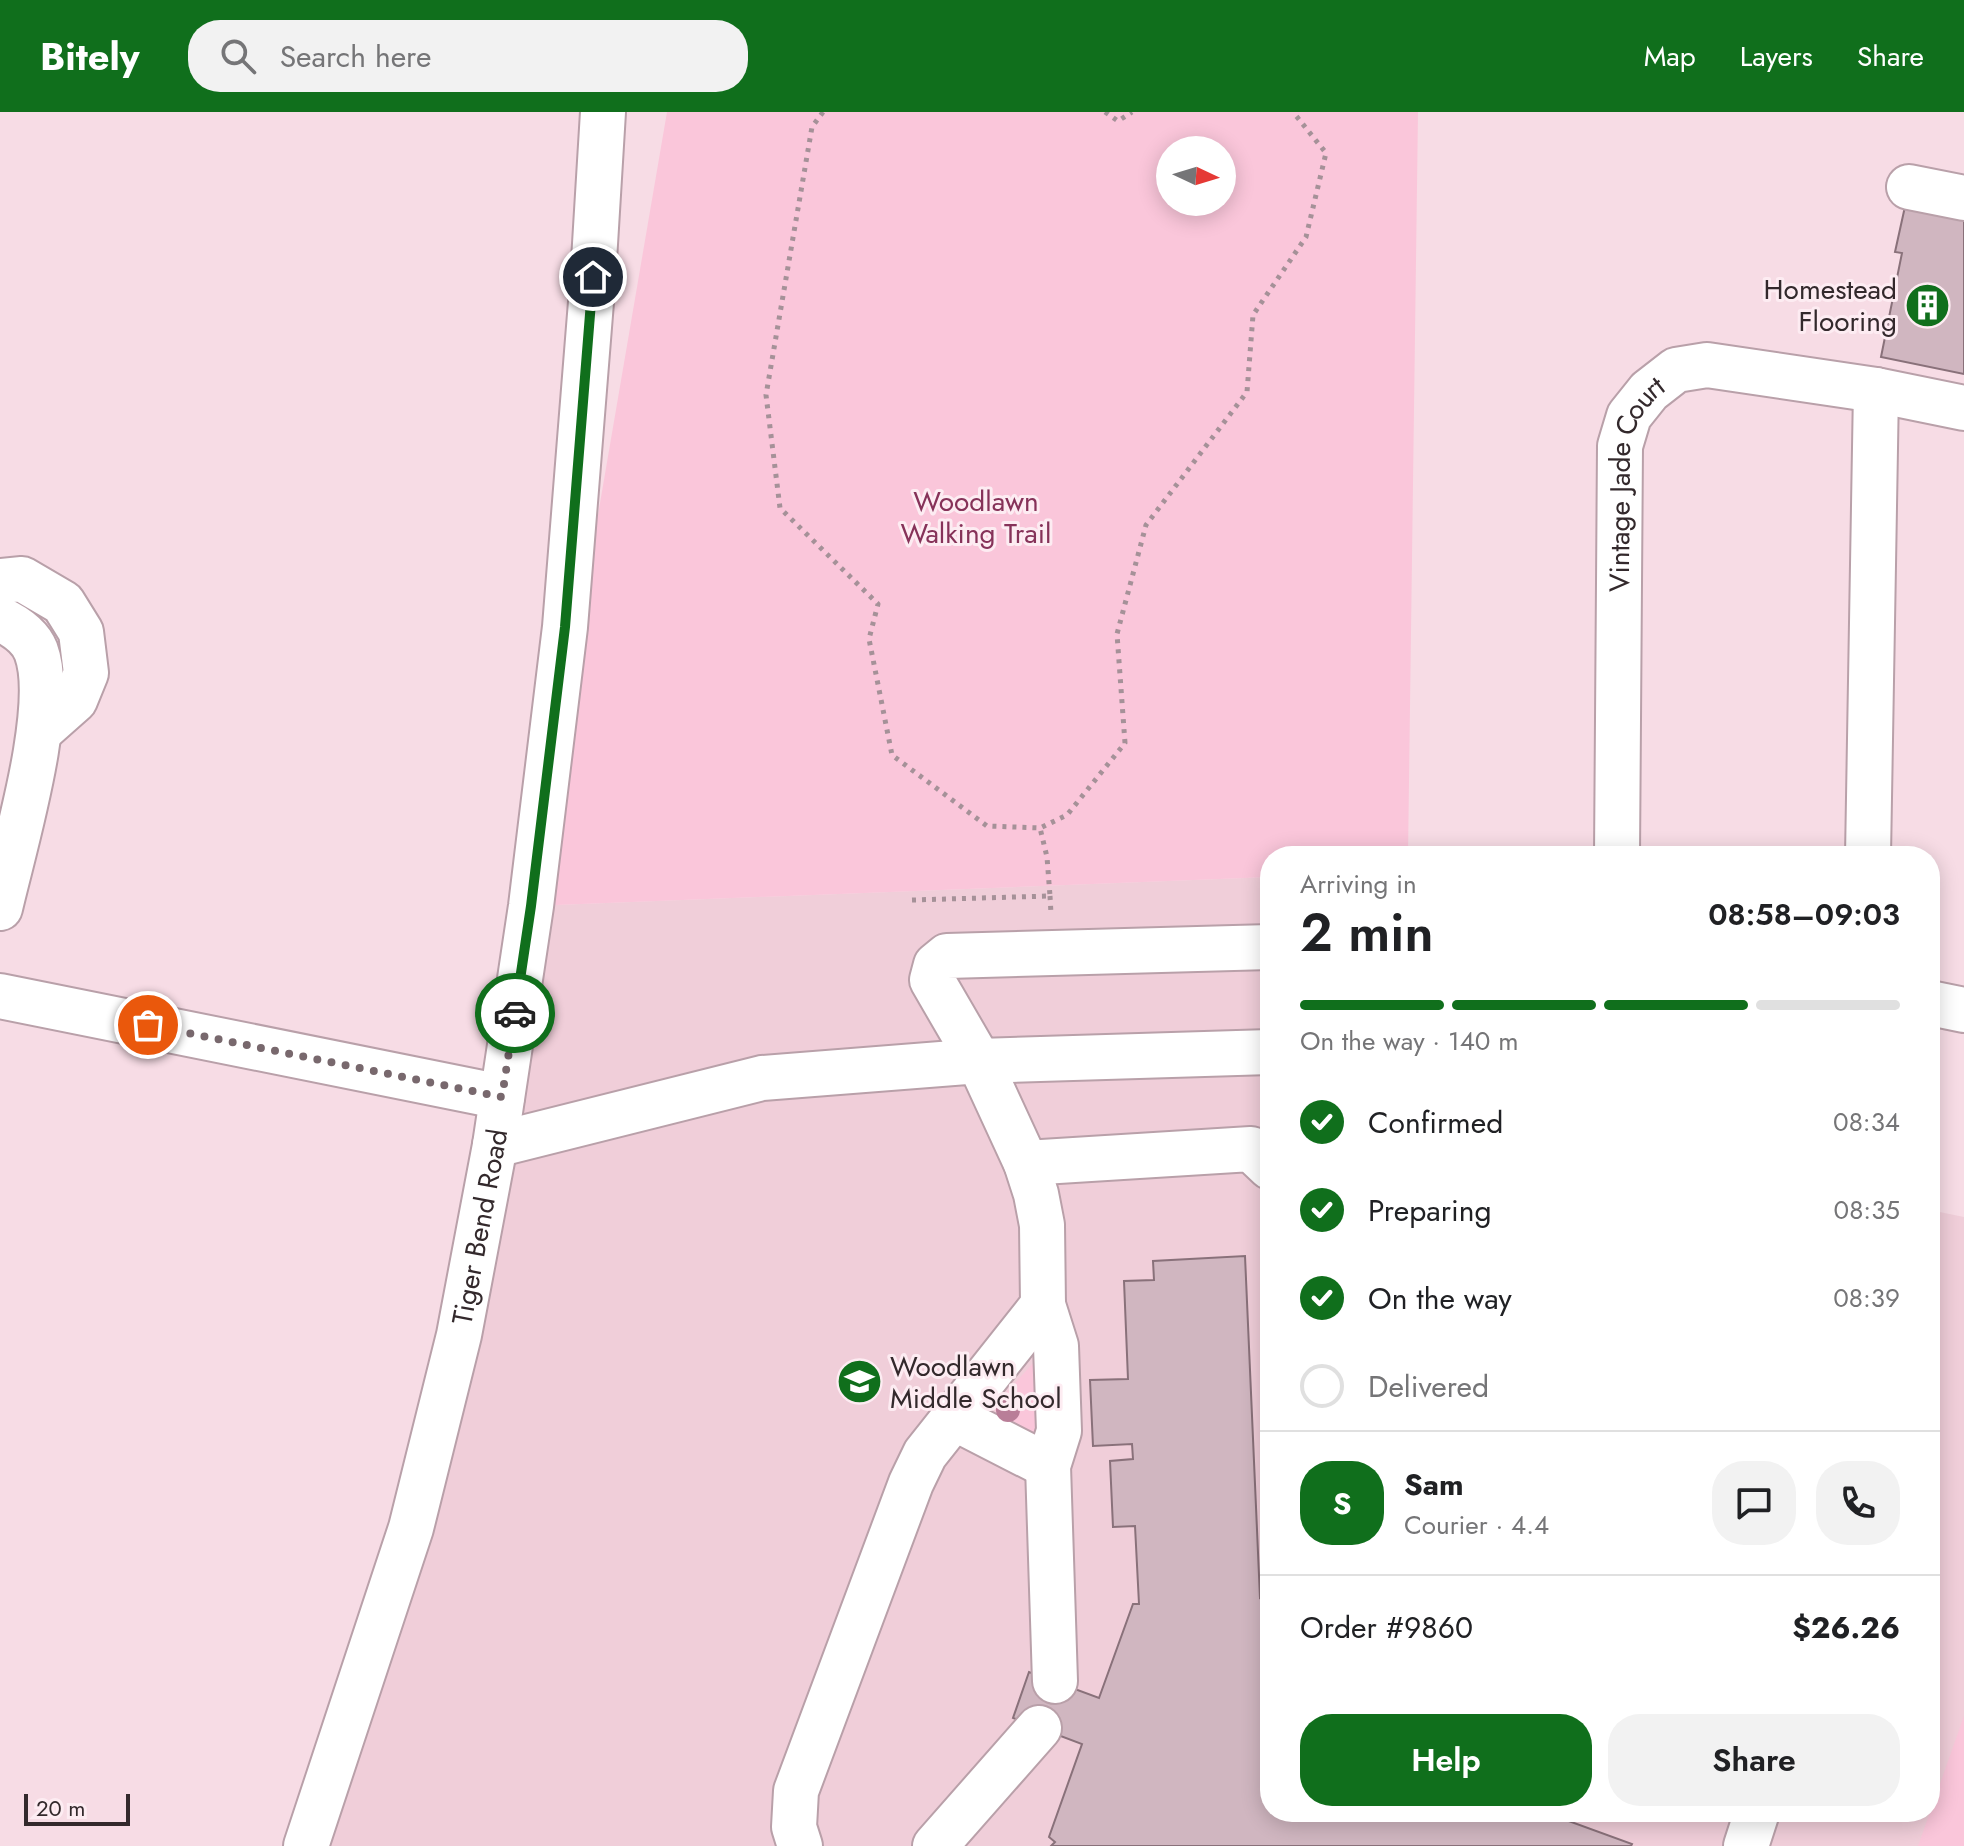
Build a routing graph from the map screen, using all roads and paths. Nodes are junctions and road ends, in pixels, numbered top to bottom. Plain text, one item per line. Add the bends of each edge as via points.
1 (603, 112) edge
2 (823, 112) edge
3 (1105, 112) edge
4 (1132, 112) edge
5 (1293, 112) edge
6 (1909, 187) dead end
7 (1964, 198) edge
8 (1876, 390) junction
9 (1964, 408) edge
10 (0, 581) edge
11 (0, 619) edge
12 (40, 731) junction
13 (1040, 828) junction
14 (1617, 846) edge
15 (1868, 846) edge
16 (912, 900) dead end
17 (0, 908) edge
18 (1260, 947) edge
19 (0, 996) edge
20 (1940, 1005) edge
21 (1964, 1010) edge
22 (1260, 1052) edge
23 (979, 1061) junction
24 (502, 1097) junction
25 (495, 1145) junction
26 (1260, 1148) edge
27 (1026, 1163) junction
28 (1043, 1305) junction
29 (954, 1418) junction
30 (1048, 1466) junction
31 (1055, 1681) dead end
32 (1039, 1728) dead end
33 (1754, 1822) edge
34 (306, 1846) edge
35 (800, 1846) edge
36 (935, 1846) edge
37 (1746, 1846) edge

1 - 24 street, Tiger Bend Road via 565,627
2 - 13 path via 812,127 766,395 780,508 878,604 869,639 892,755 987,826
3 - 4 path via 1118,121
5 - 13 path via 1326,153 1306,237 1253,315 1247,392 1146,525 1117,634 1125,743 1067,815
6 - 7 street
8 - 9 street, Vintage Jade Court
8 - 14 street, Vintage Jade Court via 1707,365 1676,370 1629,416 1620,446
8 - 15 street
10 - 12 street via 22,579 63,603 81,632 86,673 75,700
11 - 12 street via 16,626 35,648 41,670
12 - 17 street
13 - 16 path via 1050,896
18 - 23 street via 947,956 936,965 932,980
19 - 24 street
20 - 21 street
22 - 23 street
23 - 25 street via 762,1078
23 - 27 street
24 - 25 street, Tiger Bend Road
25 - 34 street, Tiger Bend Road via 459,1335 411,1528
26 - 27 street
27 - 28 street via 1042,1225
28 - 29 street
28 - 30 street via 1056,1346 1059,1417
29 - 30 street
29 - 35 street via 925,1454 911,1483 796,1791 794,1827
30 - 31 street
32 - 36 street
33 - 37 street

